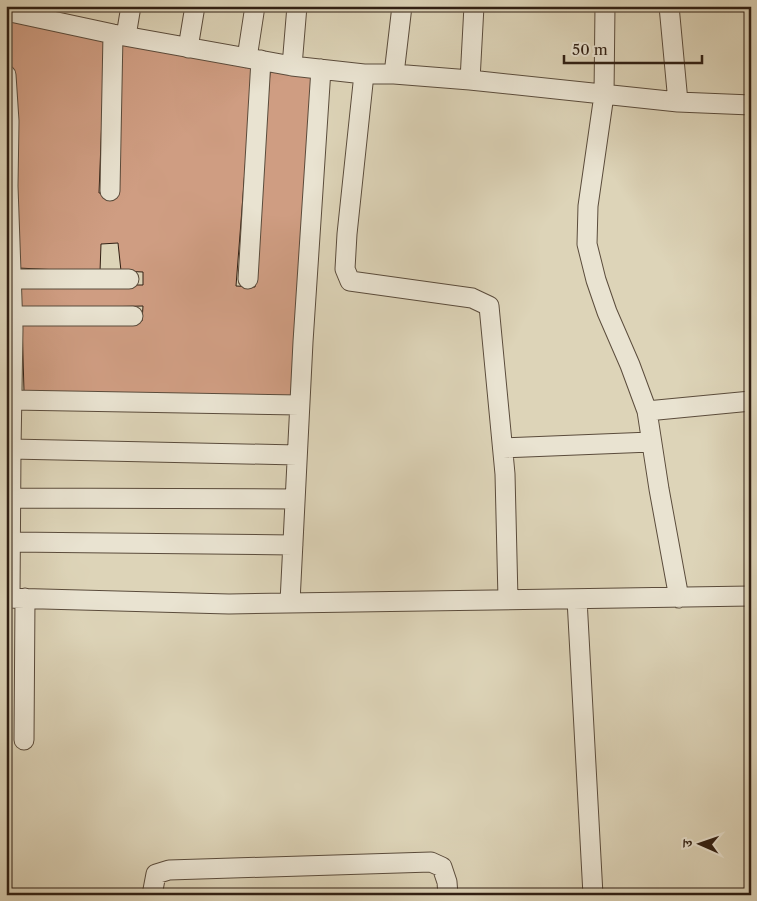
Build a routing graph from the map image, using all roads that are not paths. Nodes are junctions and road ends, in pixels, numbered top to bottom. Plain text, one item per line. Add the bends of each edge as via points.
1 (131, 6) edge
2 (195, 6) edge
3 (255, 6) edge
4 (297, 6) edge
5 (402, 6) edge
6 (474, 6) edge
7 (605, 6) edge
8 (669, 6) edge
9 (6, 11) edge
10 (63, 15) edge
11 (120, 35) junction
12 (188, 48) junction
13 (254, 59) junction
14 (292, 66) junction
15 (321, 69) junction
16 (364, 74) junction
17 (394, 74) junction
18 (6, 75) edge
19 (470, 80) junction
20 (604, 95) junction
21 (678, 102) junction
22 (751, 105) edge
23 (110, 191) dead end
24 (248, 278) dead end
25 (11, 279) junction
26 (129, 279) dead end
27 (13, 316) junction
28 (133, 316) dead end
29 (12, 400) junction
30 (751, 401) edge
31 (300, 405) junction
32 (647, 411) junction
33 (652, 442) junction
34 (502, 448) junction
35 (10, 449) junction
36 (297, 455) junction
37 (8, 498) edge
38 (295, 499) junction
39 (11, 542) junction
40 (293, 545) junction
41 (751, 596) edge
42 (14, 598) edge
43 (679, 598) junction
44 (508, 599) junction
45 (577, 599) junction
46 (290, 602) junction
47 (24, 740) dead end
48 (152, 895) edge
49 (448, 895) edge
50 (593, 895) edge

1 - 11 street
2 - 12 street
3 - 13 street
4 - 14 street
5 - 17 street
6 - 19 street
7 - 20 street
8 - 21 street
9 - 10 street
10 - 11 street
11 - 12 street
11 - 23 street
12 - 13 street
13 - 14 street
13 - 24 street
14 - 15 street
15 - 16 street
15 - 31 street
16 - 17 street
16 - 34 street via 345,269 350,281 472,298 489,306
17 - 19 street
18 - 25 street
19 - 20 street
20 - 21 street
20 - 32 street via 588,206 587,244 604,304
21 - 22 street
25 - 26 street
25 - 27 street
27 - 28 street
27 - 29 street
29 - 31 street
29 - 35 street
30 - 32 street
31 - 36 street
32 - 33 street
33 - 34 street
33 - 43 street
34 - 44 street
35 - 36 street
35 - 37 street
36 - 38 street
37 - 38 street
37 - 39 street
38 - 40 street
39 - 40 street
39 - 42 street
40 - 46 street
41 - 43 street
42 - 46 street via 229,604
42 - 47 street
43 - 45 street
44 - 45 street
44 - 46 street
45 - 50 street
48 - 49 street via 156,874 169,870 431,862 442,867

